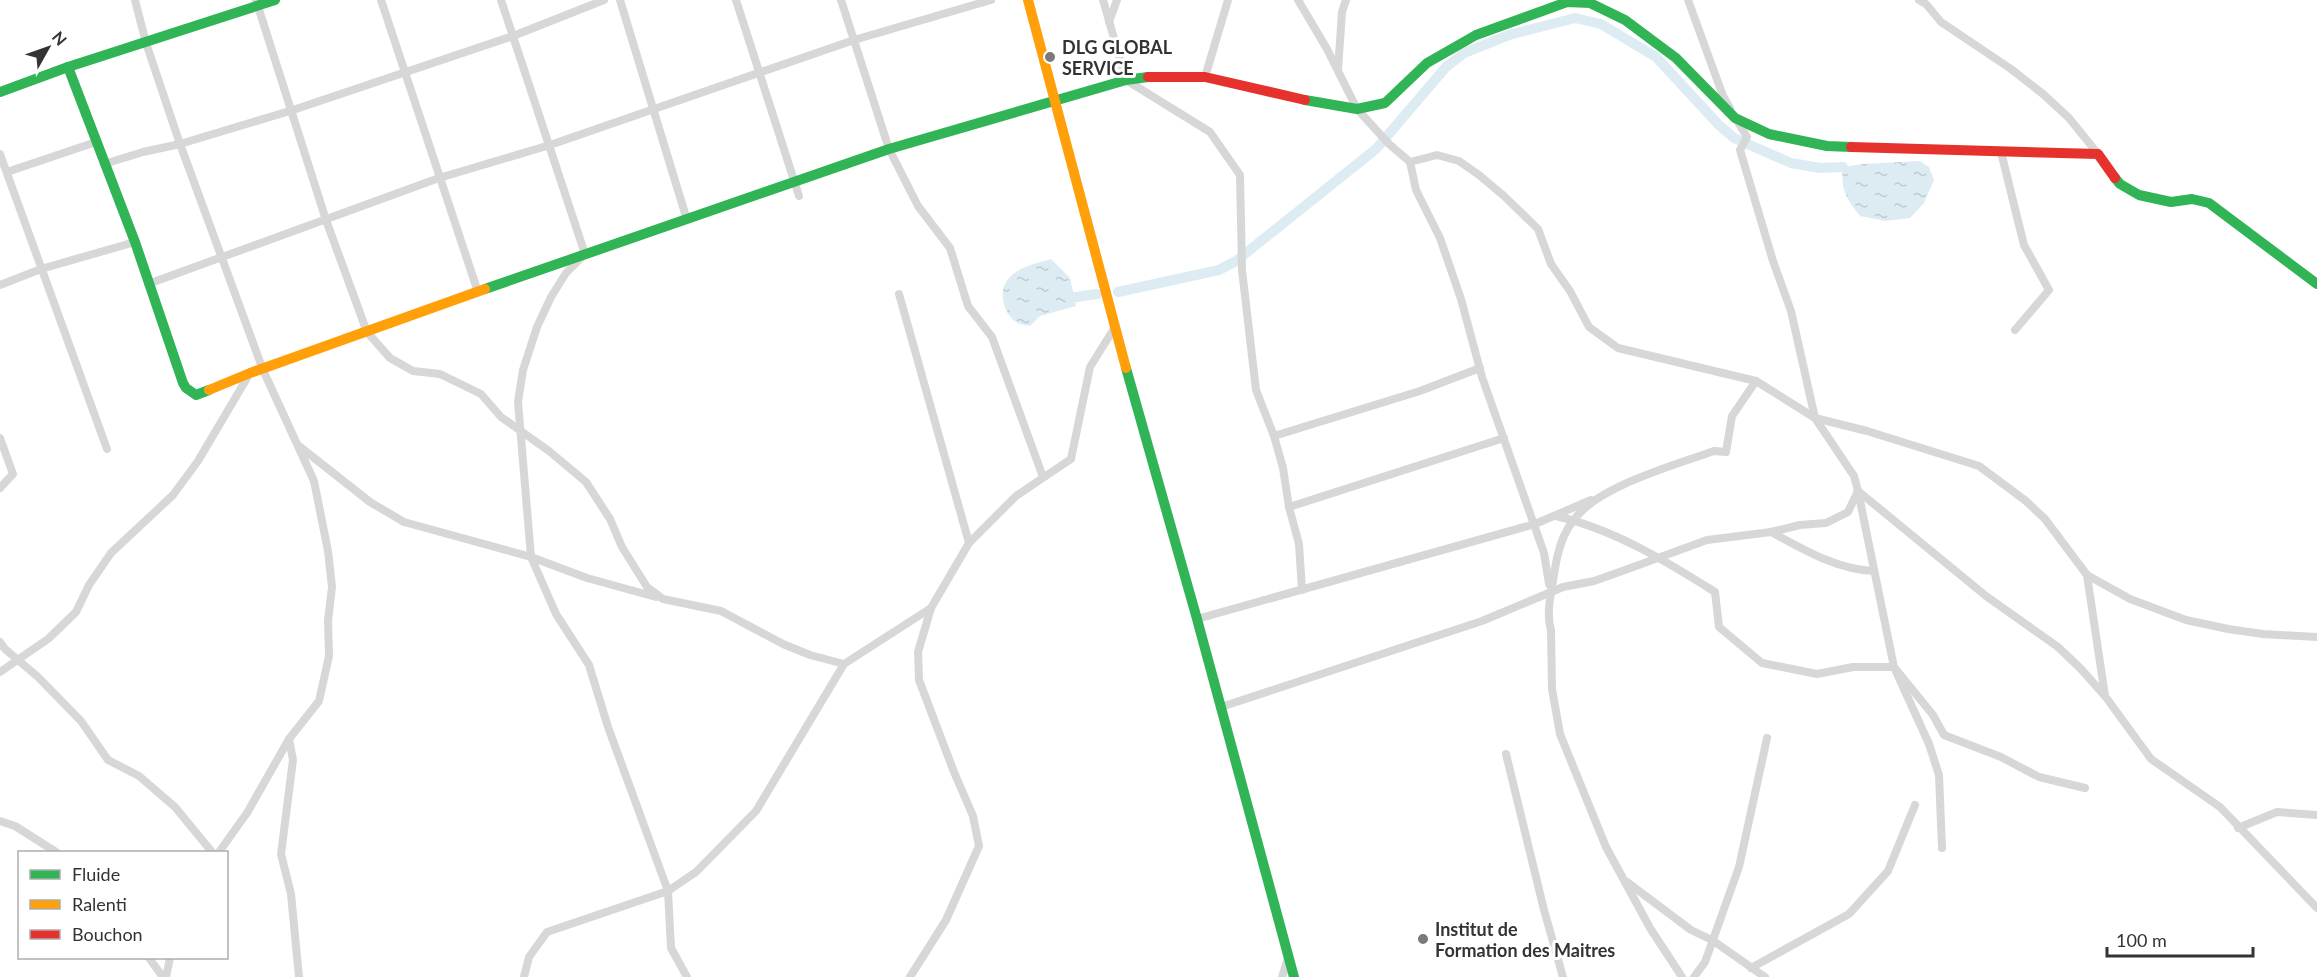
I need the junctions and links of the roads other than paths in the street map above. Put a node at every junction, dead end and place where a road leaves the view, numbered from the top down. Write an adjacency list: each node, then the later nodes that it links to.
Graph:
1 (135, 0): 22 (street)
2 (275, 0): 18 (street)
3 (381, 0): 24 (street)
4 (501, 0): 20 (street)
5 (604, 0): 20 (street)
6 (620, 0): 31 (street)
7 (736, 0): 26 (street)
8 (841, 0): 21 (street)
9 (991, 0): 21 (street)
10 (1028, 0): 30 (street)
11 (1103, 0): 19 (street)
12 (1117, 0): 19 (street)
13 (1228, 0): 27 (street)
14 (1298, 0): 25 (street)
15 (1346, 0): 25 (street)
16 (1688, 0): 34 (street)
17 (1919, 0): 41 (street)
18 (257, 3): 22 (street); 33 (street)
19 (1109, 24): 28 (street)
20 (513, 36): 24 (street); 37 (street)
21 (854, 40): 26 (street); 38 (street)
22 (146, 43): 23 (street); 36 (street)
23 (68, 67): 29 (street); 35 (street)
24 (406, 71): 33 (street); 45 (street)
25 (1338, 71): 32 (street)
26 (761, 73): 31 (street); 47 (street)
27 (1205, 77): 28 (street); 32 (street)
28 (1126, 80): 30 (street); 70 (street)
29 (0, 92)
30 (1055, 101): 38 (street); 61 (street)
31 (653, 109): 37 (street); 51 (street)
32 (1357, 109): 34 (street); 42 (street)
33 (293, 110): 36 (street); 50 (street)
34 (1735, 118): 39 (street); 68 (street)
35 (96, 142): 43 (street); 44 (street)
36 (180, 144): 43 (street); 54 (street)
37 (550, 144): 45 (street); 53 (street)
38 (889, 149): 47 (street); 75 (street)
39 (2001, 152): 41 (street); 62 (street)
40 (0, 154): 44 (street)
41 (2098, 154): 57 (street)
42 (1410, 162): 64 (street); 67 (street)
43 (104, 164): 52 (street)
44 (7, 172): 46 (street)
45 (439, 178): 50 (street); 59 (street)
46 (10, 182): 48 (street); 55 (street)
47 (795, 182): 49 (street); 51 (street)
48 (0, 185)
49 (799, 196)
50 (326, 220): 54 (street); 63 (street)
51 (687, 220): 53 (street)
52 (135, 242): 55 (street); 56 (street)
53 (585, 254): 59 (street); 69 (street)
54 (223, 258): 56 (street); 65 (street)
55 (41, 269): 58 (street); 74 (street)
56 (148, 284): 66 (street)
57 (2317, 284)
58 (0, 285)
59 (478, 292): 63 (street)
60 (899, 294): 84 (street)
61 (1116, 326): 75 (street); 93 (street)
62 (2016, 330)
63 (367, 332): 65 (street); 69 (street)
64 (1480, 368): 70 (street); 72 (street)
65 (263, 370): 66 (street); 73 (street)
66 (250, 373): 96 (street)
67 (1756, 381): 68 (street); 78 (street)
68 (1815, 418): 77 (street); 88 (street)
69 (521, 431): 85 (street); 91 (street)
70 (1274, 436): 79 (street)
71 (0, 438): 76 (street)
72 (1504, 438): 79 (street); 82 (street)
73 (298, 445): 85 (street); 103 (street)
74 (107, 448)
75 (1043, 477): 84 (street)
76 (0, 488)
77 (1858, 492): 83 (street); 87 (street); 100 (street)
78 (1602, 495): 80 (street); 81 (street)
79 (1289, 507): 89 (street)
80 (1556, 516): 81 (street); 82 (street)
81 (1574, 520): 86 (street); 90 (street)
82 (1535, 524): 89 (street); 90 (street)
83 (1771, 532): 86 (street); 87 (street)
84 (969, 543): 92 (street)
85 (531, 557): 91 (street); 115 (street)
86 (1661, 558): 90 (street); 98 (street)
87 (1874, 571): 98 (street)
88 (2087, 575): 94 (street); 100 (street)
89 (1302, 590): 93 (street)
90 (1551, 592): 101 (street); 114 (street)
91 (663, 598): 97 (street)
92 (931, 608): 97 (street); 126 (street)
93 (1197, 620): 101 (street)
94 (2317, 637)
95 (0, 642): 96 (street)
96 (17, 658): 99 (street); 112 (street)
97 (844, 664): 115 (street)
98 (1894, 667): 105 (street); 110 (street)
99 (0, 672)
100 (2104, 696): 109 (street)
101 (1221, 707): 118 (street)
102 (1767, 738): 117 (street)
103 (290, 739): 113 (street); 123 (street)
104 (1506, 754): 129 (street)
105 (2085, 788)
106 (1915, 805): 121 (street)
107 (2317, 815): 109 (street)
108 (0, 821): 111 (street)
109 (2238, 828): 116 (street)
110 (1942, 848)
111 (54, 851)
112 (211, 851)
113 (220, 851)
114 (1623, 879): 117 (street); 130 (street)
115 (668, 891): 124 (street); 125 (street)
116 (2317, 908)
117 (1712, 940): 121 (street); 131 (street)
118 (1289, 957): 127 (street); 128 (street)
119 (150, 959): 122 (street)
120 (169, 959): 122 (street)
121 (1751, 968): 132 (street)
122 (164, 977)
123 (299, 977)
124 (524, 977)
125 (687, 977)
126 (910, 977)
127 (1282, 977)
128 (1294, 977)
129 (1563, 977)
130 (1682, 977)
131 (1694, 977)
132 (1765, 977)

